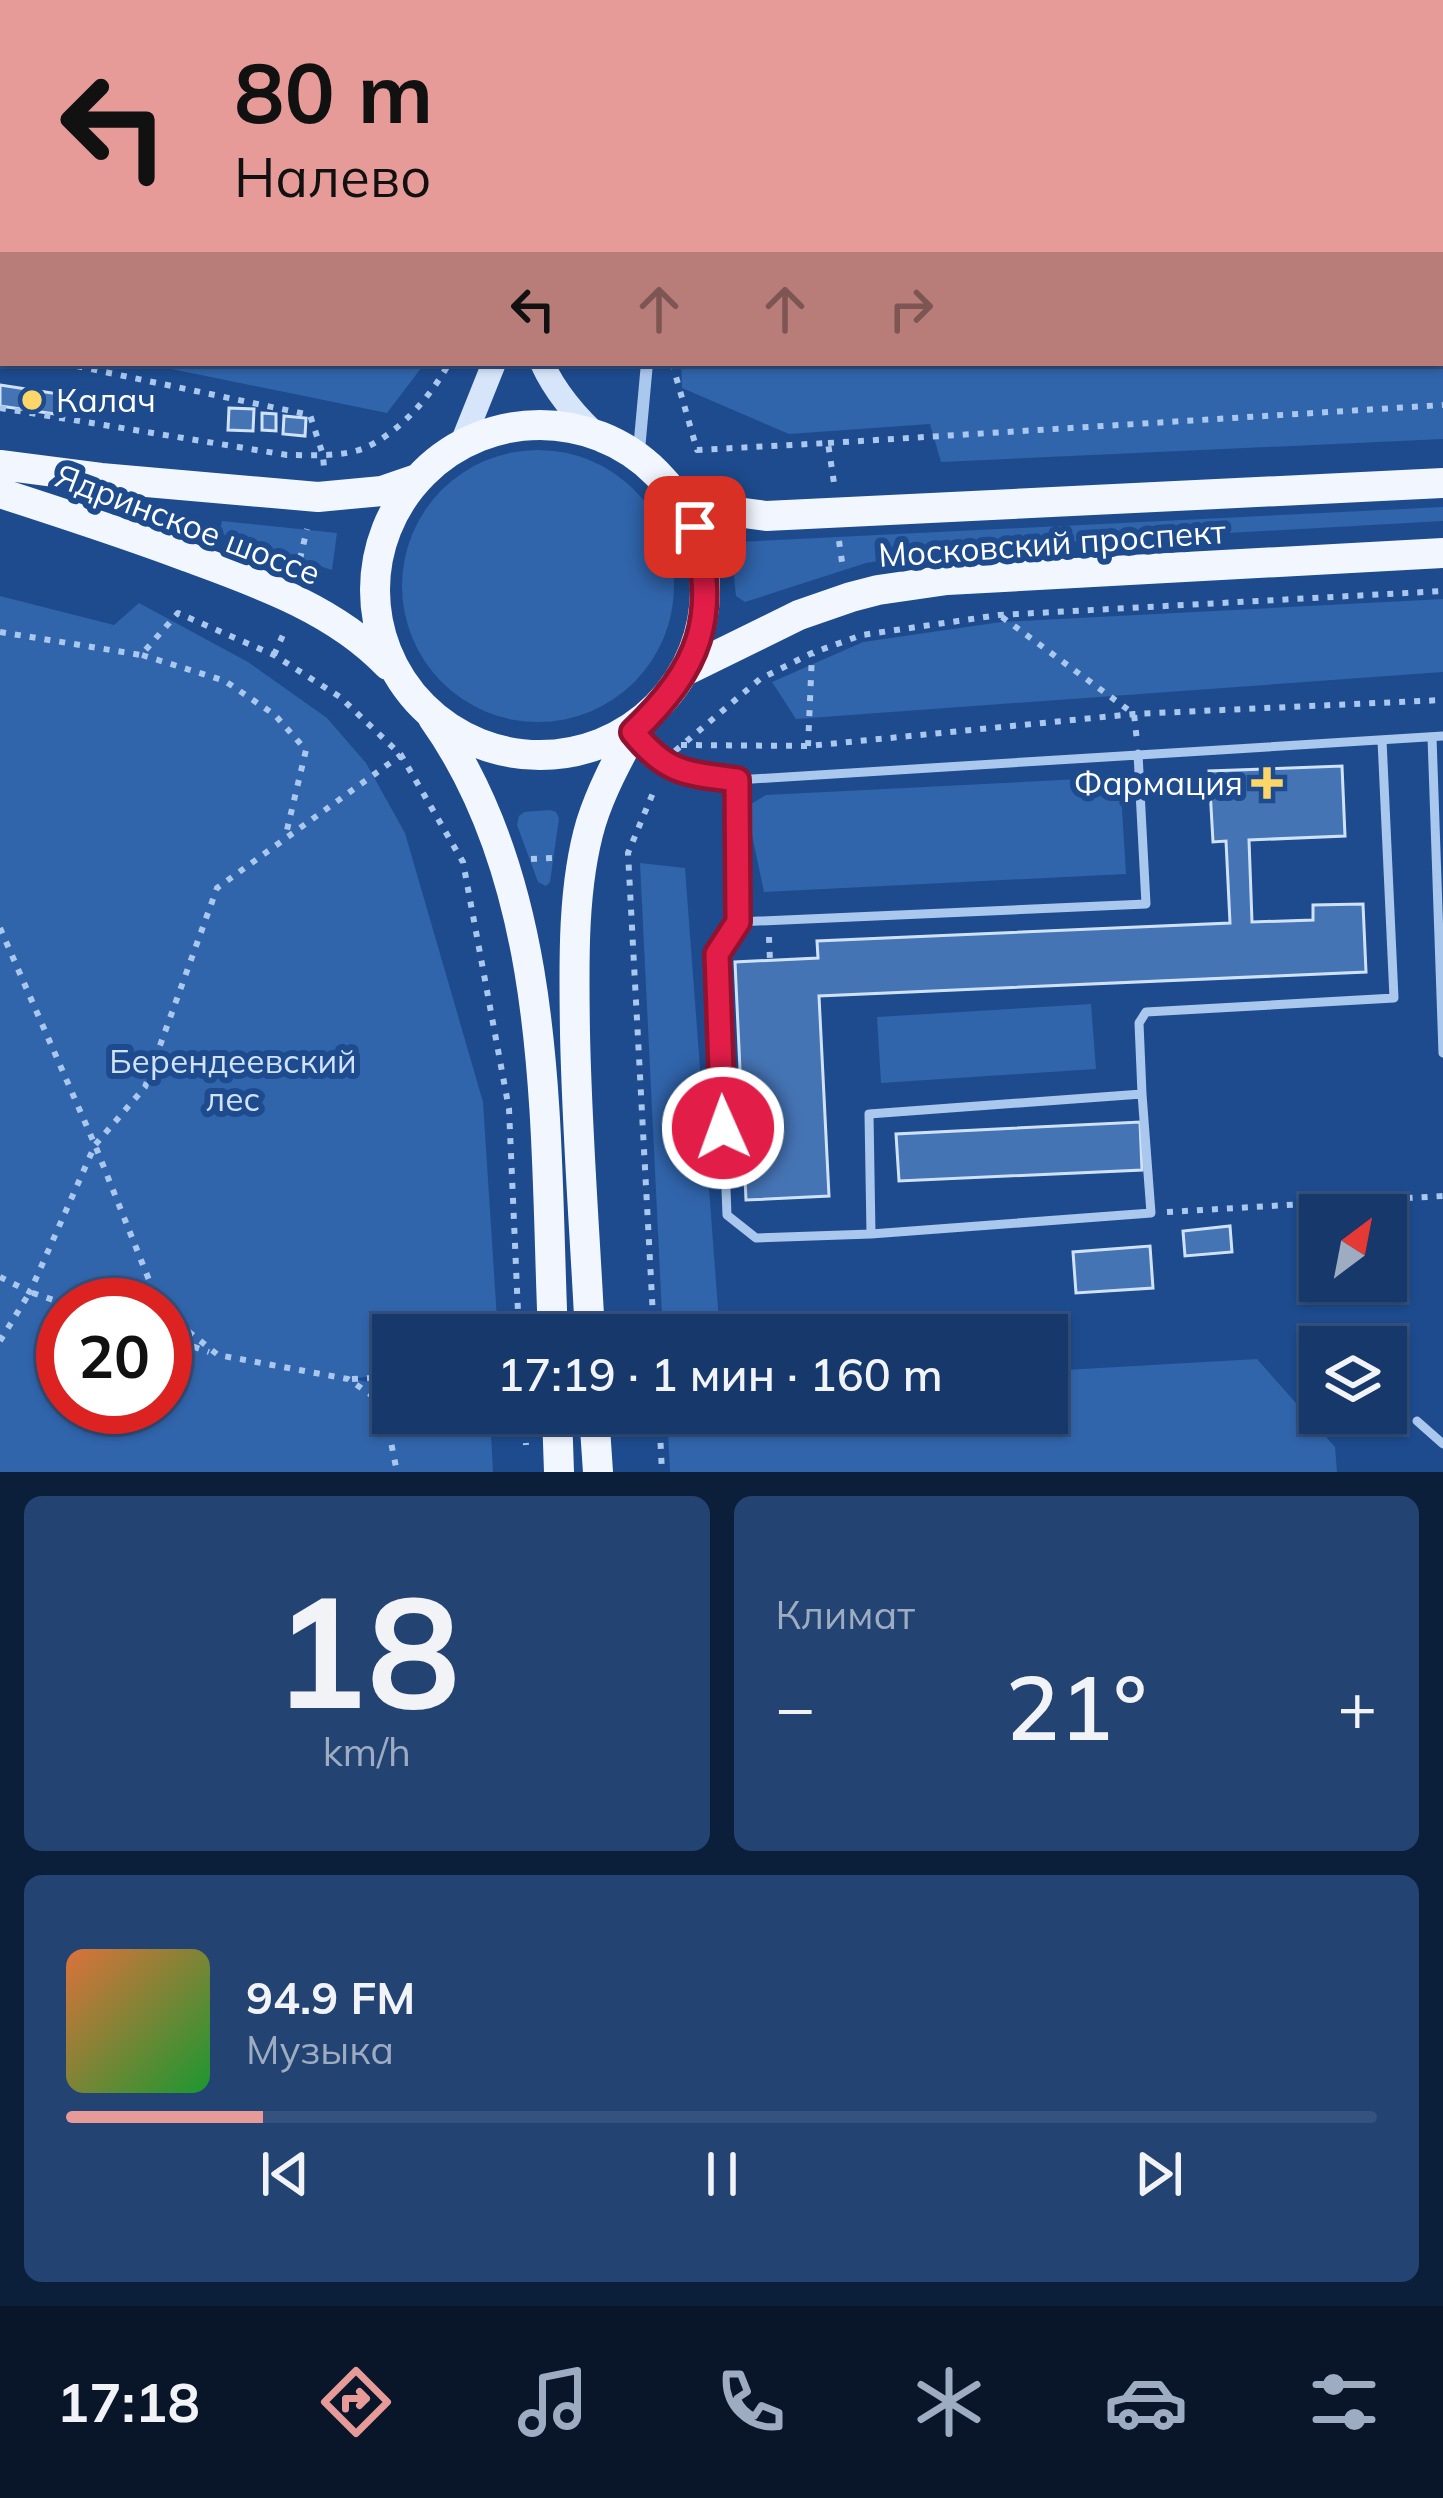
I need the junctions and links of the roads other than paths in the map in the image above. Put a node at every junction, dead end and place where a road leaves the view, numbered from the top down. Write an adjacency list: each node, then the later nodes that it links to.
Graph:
1 (493, 366): 5 (main road)
2 (543, 366): 4 (main road)
3 (647, 366): 6 (street)
4 (603, 441): 5 (main road); 6 (main road)
5 (462, 443): 8 (main road)
6 (638, 461): 11 (main road)
7 (0, 465): 8 (main road, Ядринское шоссе)
8 (417, 479): 14 (main road)
9 (1443, 483): 11 (main road, Московский проспект)
10 (0, 493): 14 (main road, Ядринское шоссе)
11 (679, 496): 13 (main road)
12 (1443, 553): 13 (main road, Московский проспект)
13 (683, 672): 16 (main road)
14 (400, 679): 15 (main road)
15 (422, 704): 16 (main road); 26 (main road)
16 (633, 732): 20 (lane); 27 (main road)
17 (1437, 736): 18 (lane); 22 (lane)
18 (1382, 740): 19 (lane); 24 (lane)
19 (1138, 754): 20 (lane); 21 (lane)
20 (737, 780): 21 (lane)
21 (738, 922): 25 (lane)
22 (1442, 987): 23 (lane)
23 (1443, 1053)
24 (1142, 1094): 25 (lane); 25 (lane)
25 (871, 1234)
26 (552, 1314)
27 (589, 1314)
28 (1418, 1421): 31 (lane)
29 (557, 1434): 32 (main road)
30 (595, 1434): 33 (main road)
31 (1443, 1444)
32 (559, 1472)
33 (598, 1472)

